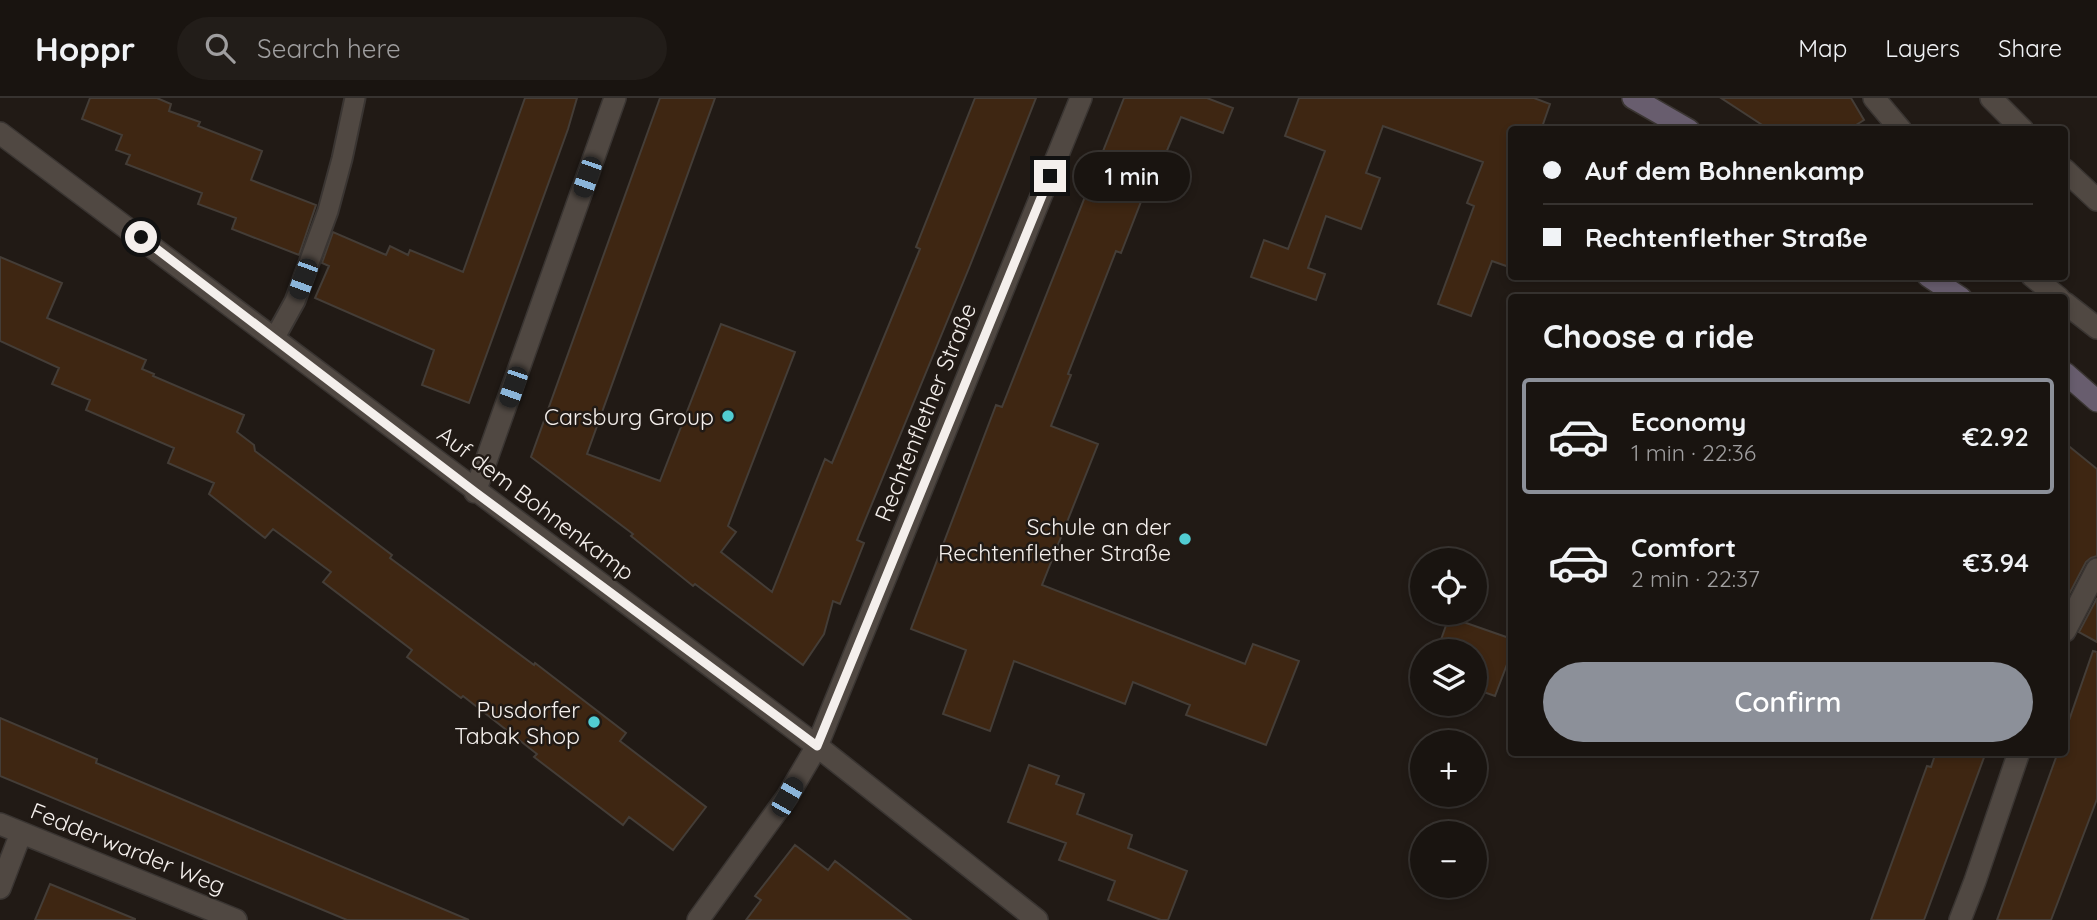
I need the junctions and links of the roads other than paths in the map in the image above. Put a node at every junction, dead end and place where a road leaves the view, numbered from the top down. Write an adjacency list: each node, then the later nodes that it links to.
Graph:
1 (355, 98): 19 (lane)
2 (615, 98): 22 (street)
3 (1081, 98): 25 (street, Rechtenflether Straße)
4 (1633, 98): 7 (street)
5 (1874, 98): 8 (street)
6 (1990, 98): 9 (street)
7 (1682, 126)
8 (1898, 126)
9 (2019, 126)
10 (0, 133): 19 (street, Auf dem Bohnenkamp)
11 (2068, 173): 12 (street)
12 (2096, 198)
13 (1933, 280): 15 (street)
14 (2037, 280): 16 (street)
15 (1955, 294)
16 (2054, 294)
17 (2068, 305): 18 (street)
18 (2097, 328)
19 (274, 339): 22 (street, Auf dem Bohnenkamp)
20 (2068, 376): 21 (street)
21 (2097, 401)
22 (475, 492): 25 (street, Auf dem Bohnenkamp)
23 (2097, 569): 24 (street)
24 (2068, 625)
25 (817, 746): 31 (street, Rechtenflether Straße); 32 (street, Auf dem Bohnenkamp)
26 (2018, 756): 33 (street)
27 (0, 824): 28 (street, Fedderwarder Weg)
28 (21, 833): 29 (street); 30 (street, Fedderwarder Weg)
29 (0, 888)
30 (236, 920)
31 (698, 920)
32 (1037, 920)
33 (1960, 920)

